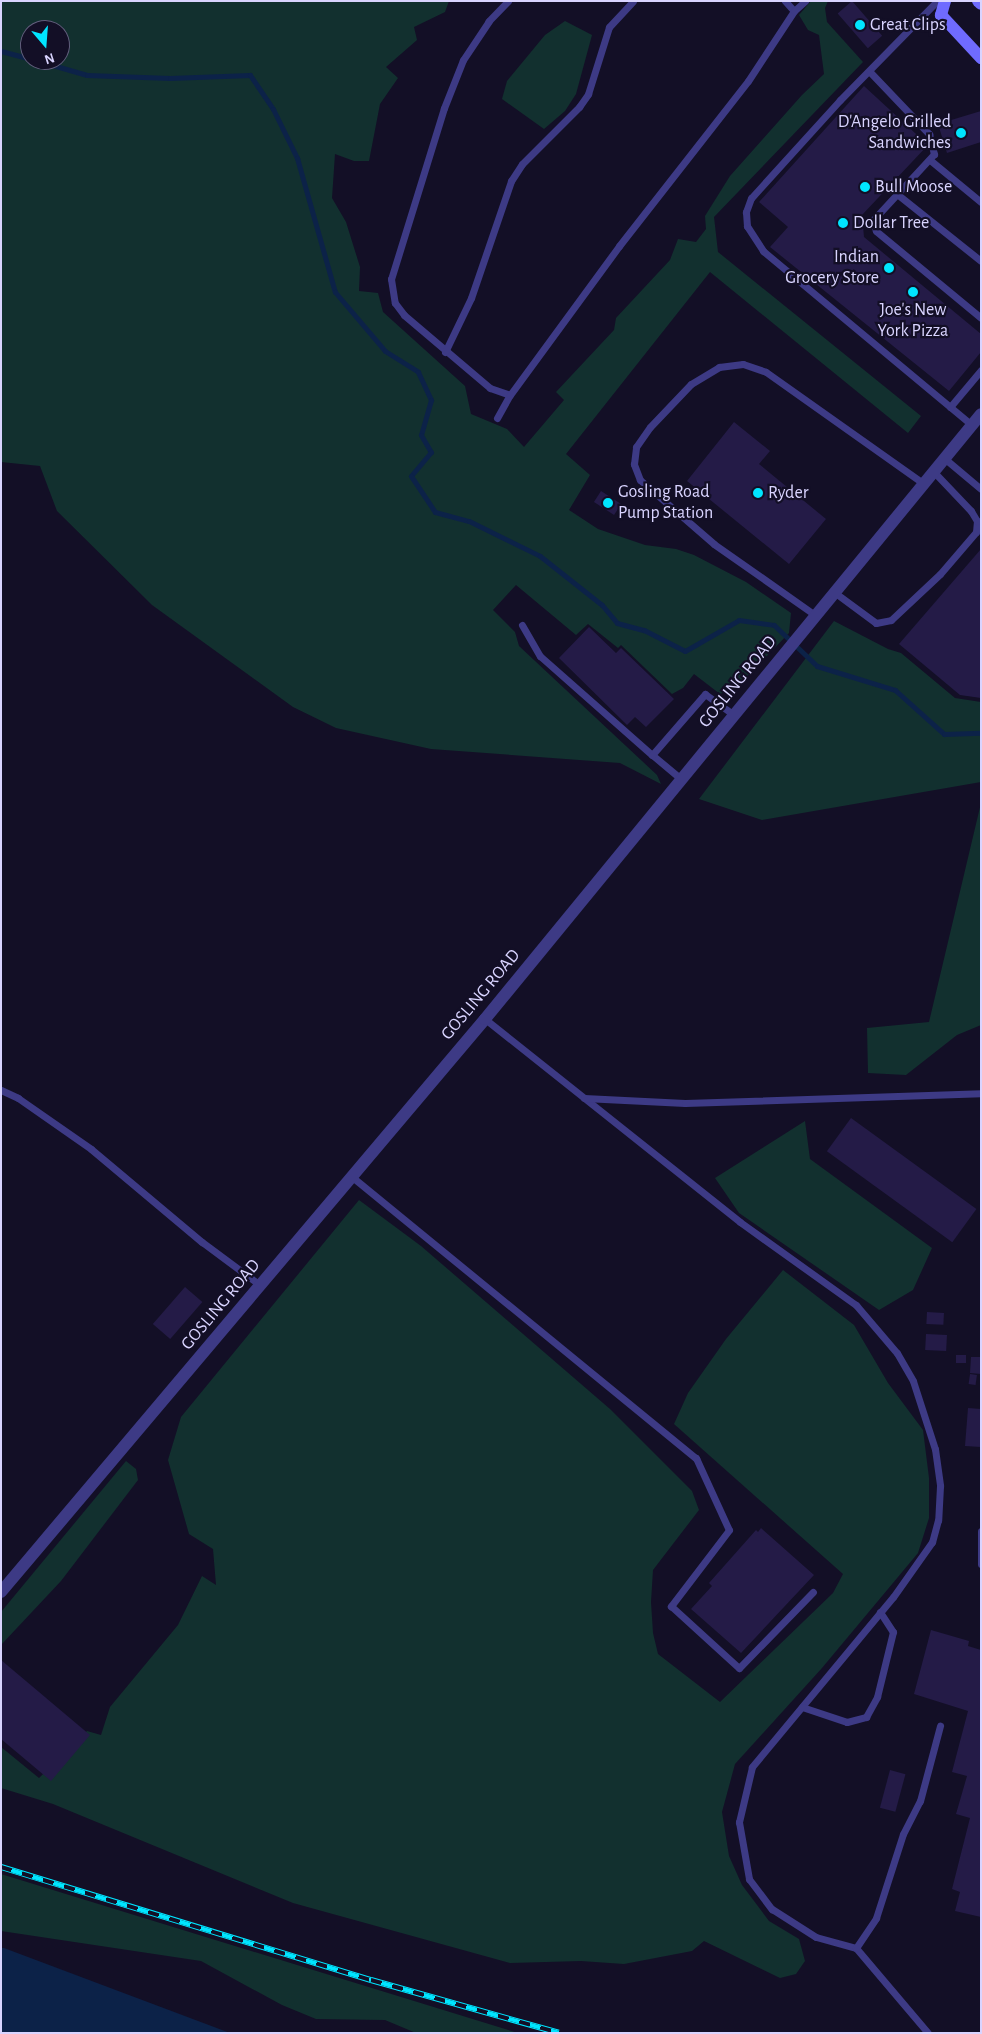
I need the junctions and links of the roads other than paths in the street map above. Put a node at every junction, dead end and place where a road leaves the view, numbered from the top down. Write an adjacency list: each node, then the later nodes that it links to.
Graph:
1 (508, 1): 15 (lane)
2 (633, 1): 15 (lane)
3 (785, 1): 7 (lane)
4 (805, 1): 7 (lane)
5 (936, 1): 9 (lane)
6 (945, 1): 8 (main road)
7 (794, 11): 17 (lane)
8 (981, 58)
9 (870, 72): 10 (lane); 18 (lane)
10 (930, 160): 11 (lane); 12 (lane)
11 (897, 194): 13 (lane); 14 (lane)
12 (981, 202)
13 (981, 261)
14 (981, 318)
15 (445, 352): 17 (lane)
16 (981, 370): 18 (lane)
17 (510, 395): 20 (lane)
18 (950, 407): 21 (lane)
19 (981, 414): 21 (street, GOSLING ROAD)
20 (497, 418)
21 (972, 425): 22 (street, GOSLING ROAD)
22 (944, 458): 23 (street, GOSLING ROAD); 25 (lane)
23 (934, 472): 24 (street, GOSLING ROAD); 26 (lane)
24 (924, 484): 26 (street, GOSLING ROAD); 27 (lane)
25 (981, 490)
26 (834, 592): 27 (street, GOSLING ROAD)
27 (815, 615): 29 (street, GOSLING ROAD)
28 (522, 625): 30 (lane)
29 (734, 715): 30 (lane); 31 (street, GOSLING ROAD)
30 (652, 755): 31 (lane)
31 (681, 779): 32 (street, GOSLING ROAD)
32 (485, 1019): 35 (lane); 36 (street, GOSLING ROAD)
33 (1, 1090): 37 (lane)
34 (981, 1093): 35 (lane)
35 (584, 1098): 42 (lane)
36 (351, 1176): 37 (street, GOSLING ROAD); 41 (lane)
37 (260, 1286): 40 (street, GOSLING ROAD)
38 (981, 1532): 39 (lane)
39 (981, 1564)
40 (1, 1592)
41 (813, 1592)
42 (880, 1612): 43 (lane); 43 (lane)
43 (802, 1707): 45 (lane)
44 (940, 1726): 45 (lane)
45 (856, 1948): 46 (lane)
46 (928, 2033)

